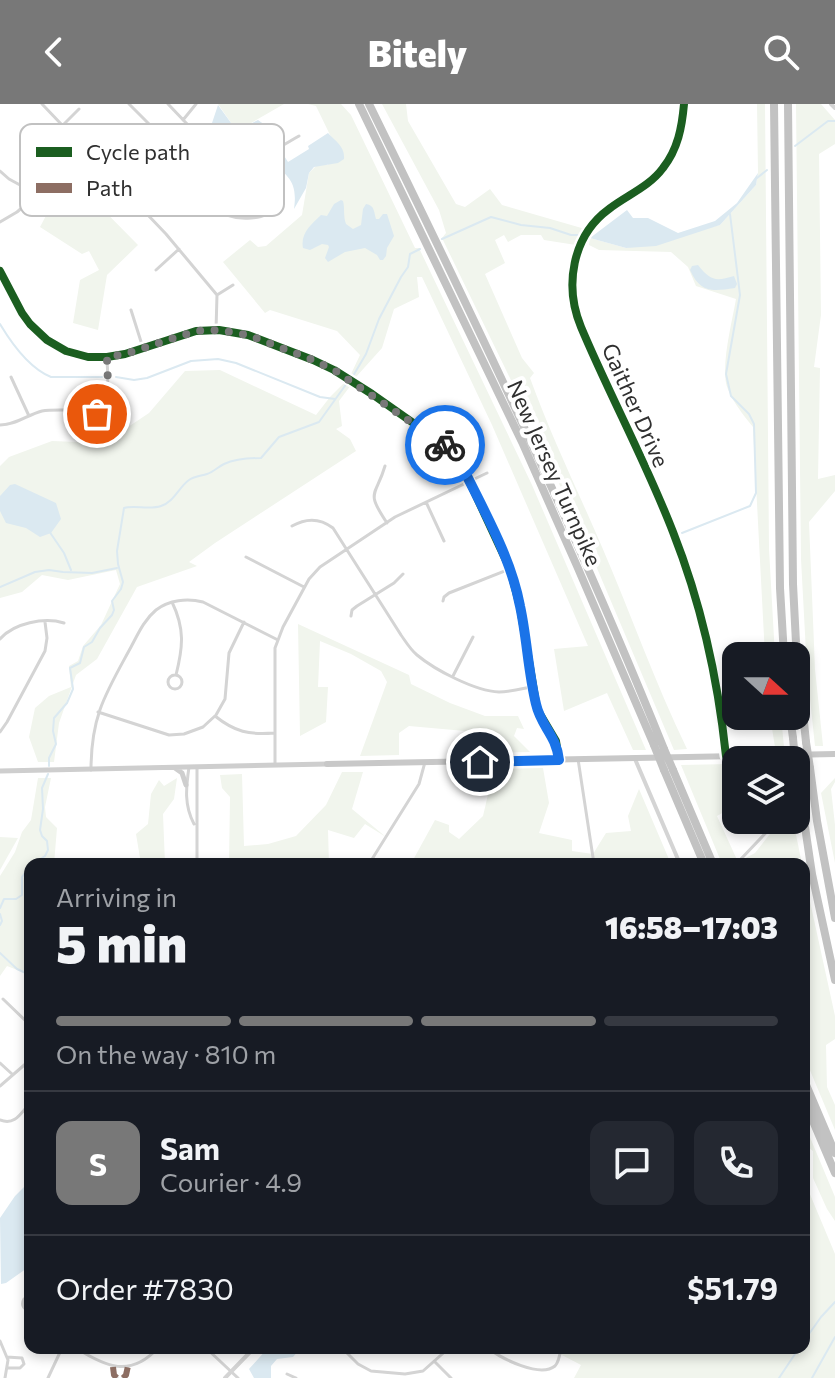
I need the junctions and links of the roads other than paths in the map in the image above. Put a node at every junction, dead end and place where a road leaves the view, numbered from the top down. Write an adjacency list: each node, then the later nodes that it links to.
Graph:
1 (42, 104): 13 (street)
2 (129, 104): 15 (street)
3 (168, 104): 12 (street)
4 (196, 104): 12 (street)
5 (353, 104): 21 (highway)
6 (359, 104): 21 (highway, New Jersey Turnpike)
7 (371, 104): 84 (highway, New Jersey Turnpike, bridge)
8 (684, 104): 71 (street, Gaither Drive)
9 (774, 104): 63 (highway)
10 (788, 104): 99 (highway, bridge)
11 (79, 109): 14 (street)
12 (183, 120): 16 (street)
13 (61, 124)
14 (63, 124)
15 (149, 124)
16 (187, 124)
17 (299, 136): 18 (street)
18 (284, 145)
19 (0, 171): 20 (street)
20 (20, 185)
21 (408, 209): 84 (highway, New Jersey Turnpike, bridge)
22 (20, 210): 26 (street)
23 (148, 216): 27 (street)
24 (232, 216): 25 (street)
25 (261, 216)
26 (0, 222)
27 (179, 249): 28 (street); 31 (street)
28 (156, 270)
29 (0, 272): 35 (street)
30 (233, 285): 31 (street)
31 (217, 295): 33 (street)
32 (131, 310): 34 (street)
33 (216, 330): 34 (street); 43 (street)
34 (143, 348): 35 (street)
35 (107, 357): 37 (street)
36 (11, 377): 38 (street)
37 (95, 406): 38 (street); 39 (street)
38 (29, 416): 40 (street)
39 (100, 419)
40 (0, 425)
41 (385, 466): 45 (street)
42 (487, 473): 43 (street)
43 (469, 482): 44 (street); 50 (street)
44 (426, 502): 45 (street); 47 (street)
45 (387, 523): 48 (street)
46 (292, 526): 48 (street)
47 (444, 541)
48 (347, 549): 52 (street); 53 (street)
49 (246, 557): 52 (street)
50 (510, 569): 54 (street); 66 (street)
51 (403, 574): 53 (street)
52 (304, 587): 62 (street)
53 (376, 595): 56 (street); 65 (street)
54 (443, 601)
55 (172, 602): 58 (street); 64 (street); 67 (street)
56 (351, 616)
57 (45, 622): 59 (street); 61 (street); 69 (street)
58 (244, 622): 62 (street); 68 (street)
59 (64, 623)
60 (473, 637): 65 (street)
61 (0, 639)
62 (277, 640): 70 (street)
63 (783, 642)
64 (176, 675)
65 (453, 676): 66 (street)
66 (533, 687): 77 (street)
67 (98, 712): 68 (street); 83 (street)
68 (215, 716): 70 (street)
69 (0, 732)
70 (275, 733): 80 (street)
71 (725, 746)
72 (835, 754): 74 (main road)
73 (722, 756): 76 (main road)
74 (810, 756)
75 (578, 759): 76 (main road); 77 (main road); 92 (street)
76 (635, 759): 93 (street)
77 (559, 760): 78 (main road)
78 (425, 762): 79 (main road); 91 (street)
79 (327, 764): 80 (main road)
80 (275, 765): 82 (main road)
81 (174, 767): 82 (main road); 83 (main road); 86 (main road)
82 (193, 767): 86 (street); 87 (street)
83 (91, 770): 85 (main road)
84 (669, 770): 94 (highway, New Jersey Turnpike); 95 (highway, New Jersey Turnpike)
85 (0, 771)
86 (186, 785): 87 (street)
87 (196, 827): 90 (street)
88 (765, 834): 96 (street)
89 (806, 834): 97 (highway)
90 (197, 858)
91 (373, 858)
92 (593, 858)
93 (677, 858)
94 (702, 858)
95 (710, 858)
96 (742, 858)
97 (810, 858)
98 (810, 860): 100 (highway)
99 (835, 918)
100 (835, 980)
101 (3, 999): 102 (street)
102 (24, 1019)
103 (0, 1063): 105 (street)
104 (24, 1065): 105 (street)
105 (12, 1074): 106 (street)
106 (0, 1086)
107 (810, 1094): 111 (highway)
108 (24, 1109): 110 (street)
109 (810, 1114): 112 (highway)
110 (0, 1120)
111 (835, 1153)
112 (835, 1173)
113 (0, 1341): 123 (street)
114 (59, 1354): 131 (street)
115 (86, 1354): 126 (street)
116 (151, 1354): 125 (street)
117 (212, 1354): 128 (street)
118 (248, 1354): 128 (street)
119 (348, 1354): 124 (street)
120 (443, 1354): 124 (street)
121 (498, 1354): 122 (street)
122 (559, 1354)
123 (7, 1357): 127 (street); 127 (street)
124 (435, 1362): 137 (street)
125 (128, 1366): 126 (street); 133 (street)
126 (113, 1367): 132 (street)
127 (7, 1368): 130 (street)
128 (231, 1372): 134 (street); 135 (street)
129 (287, 1374): 136 (street)
130 (5, 1378)
131 (48, 1378)
132 (117, 1378)
133 (123, 1378)
134 (225, 1378)
135 (238, 1378)
136 (296, 1378)
137 (451, 1378)

